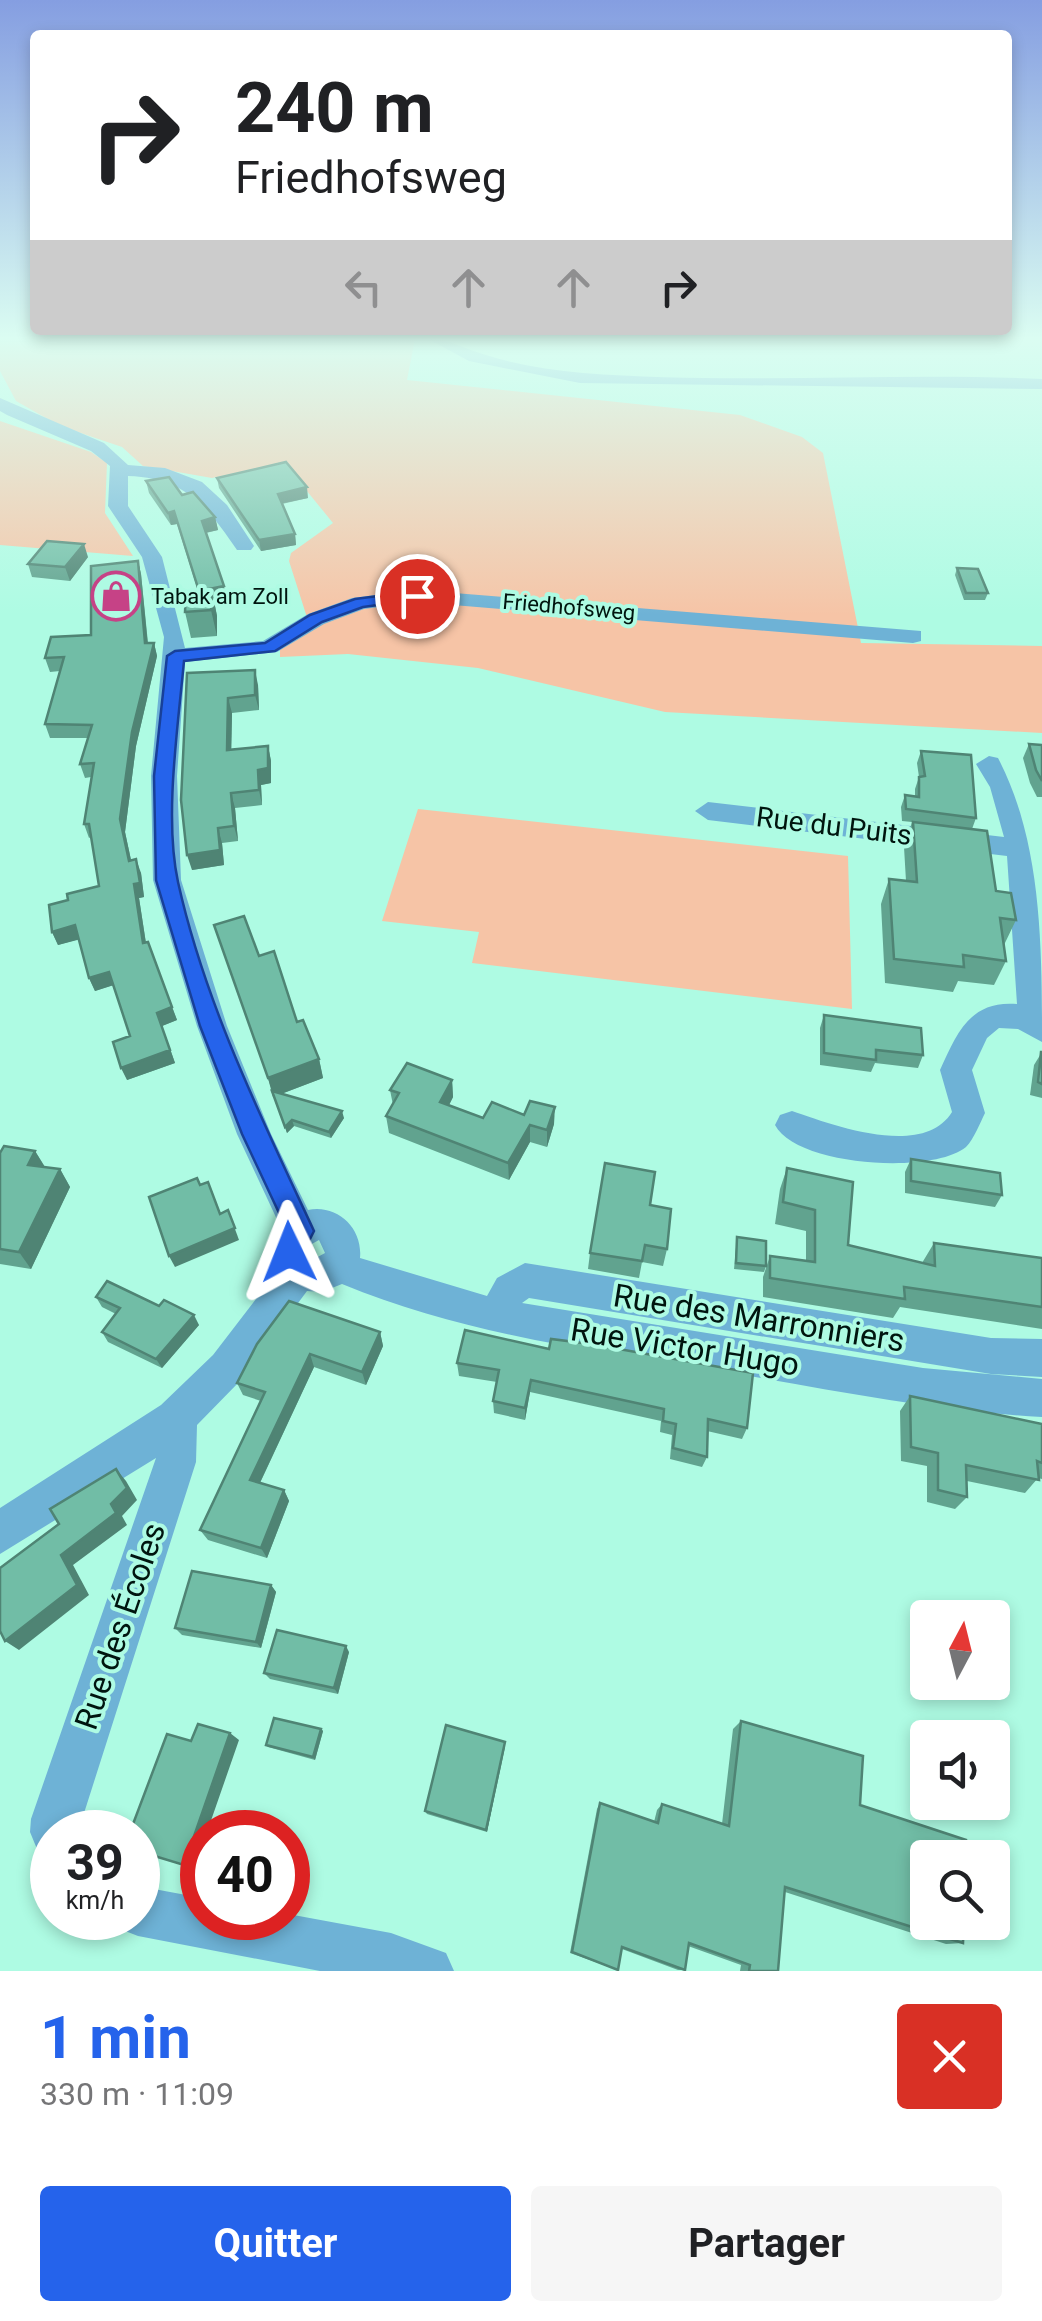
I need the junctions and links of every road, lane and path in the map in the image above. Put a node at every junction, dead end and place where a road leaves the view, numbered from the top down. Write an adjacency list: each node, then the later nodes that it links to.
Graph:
1 (55, 431): 2 (street)
2 (121, 470): 3 (street); 5 (street)
3 (244, 546)
4 (914, 636): 5 (street, Friedhofsweg)
5 (174, 672): 11 (street)
6 (989, 764): 8 (street)
7 (708, 811): 8 (street, Rue du Puits)
8 (1020, 848): 9 (street)
9 (1037, 1025): 10 (street)
10 (792, 1124)
11 (318, 1268): 12 (street, Rue Victor Hugo); 15 (street)
12 (496, 1316): 13 (street, Rue des Marronniers); 14 (street, Rue Victor Hugo)
13 (1042, 1358)
14 (1042, 1398)
15 (178, 1417): 16 (street); 17 (street, Rue des Écoles)
16 (0, 1532)
17 (57, 1810)
18 (160, 1915): 19 (street)
19 (428, 1971)

